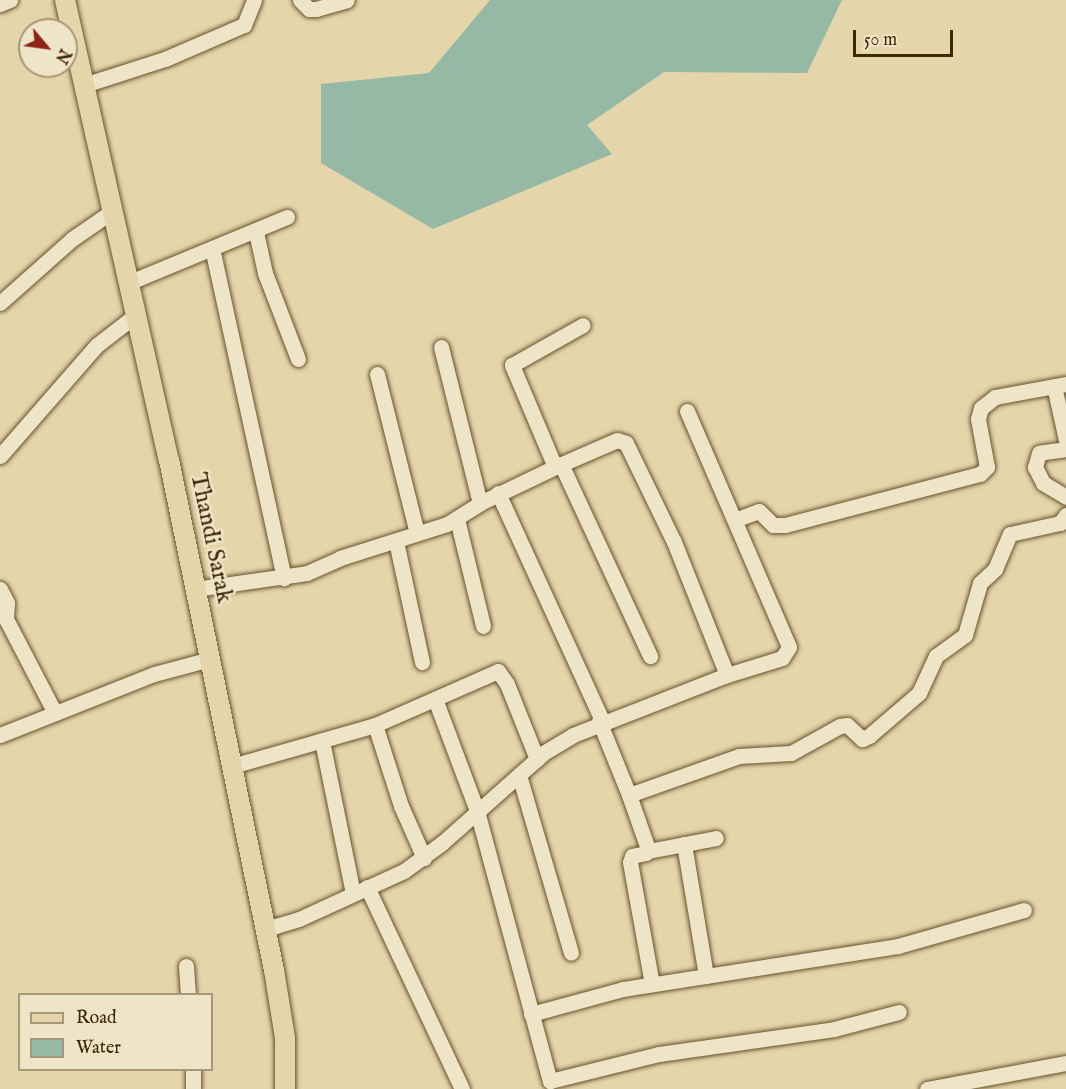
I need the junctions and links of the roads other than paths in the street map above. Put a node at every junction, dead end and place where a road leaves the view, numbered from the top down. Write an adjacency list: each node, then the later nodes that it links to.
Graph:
1 (10, 0): 6 (street)
2 (65, 0): 7 (main road, Thandi Sarak)
3 (254, 0): 7 (street)
4 (300, 0): 5 (street)
5 (347, 0)
6 (0, 4)
7 (87, 84): 8 (main road, Thandi Sarak)
8 (114, 210): 12 (main road, Thandi Sarak); 13 (street)
9 (287, 217): 10 (street)
10 (256, 232): 11 (street); 17 (street)
11 (212, 248): 12 (street); 33 (street)
12 (130, 282): 14 (main road, Thandi Sarak)
13 (0, 303)
14 (137, 314): 23 (street); 35 (main road, Thandi Sarak)
15 (583, 325): 24 (street)
16 (441, 347): 27 (street)
17 (298, 359)
18 (377, 374): 31 (street)
19 (1060, 385): 21 (street); 30 (street)
20 (687, 411): 30 (street)
21 (1066, 440)
22 (1066, 449): 26 (street)
23 (0, 456)
24 (558, 466): 25 (street); 37 (street); 40 (street)
25 (498, 494): 27 (street); 43 (street)
26 (1066, 497)
27 (480, 503): 29 (street)
28 (1066, 515): 50 (street)
29 (456, 519): 31 (street); 36 (street)
30 (736, 519): 40 (street)
31 (417, 533): 32 (street)
32 (396, 541): 33 (street); 39 (street)
33 (284, 578): 35 (street)
34 (0, 589): 42 (street)
35 (195, 589): 38 (main road, Thandi Sarak)
36 (483, 626)
37 (650, 656)
38 (210, 659): 42 (street); 48 (main road, Thandi Sarak)
39 (422, 662)
40 (727, 675): 43 (street)
41 (435, 699): 44 (street); 47 (street); 51 (street)
42 (55, 713): 45 (street)
43 (601, 721): 47 (street); 50 (street)
44 (375, 725): 46 (street); 55 (street)
45 (0, 735)
46 (322, 741): 48 (street); 56 (street)
47 (537, 759): 49 (street)
48 (232, 766): 58 (main road, Thandi Sarak)
49 (519, 775): 51 (street); 59 (street)
50 (629, 795): 54 (street)
51 (477, 811): 55 (street); 65 (street)
52 (716, 838): 53 (street)
53 (684, 844): 54 (street); 61 (street)
54 (648, 851): 62 (street)
55 (424, 858): 56 (street)
56 (360, 890): 58 (street); 70 (street)
57 (1024, 910): 61 (street)
58 (266, 929): 69 (main road, Thandi Sarak)
59 (571, 953)
60 (186, 966): 63 (street)
61 (706, 976): 62 (street)
62 (652, 984): 65 (street)
63 (188, 993)
64 (899, 1012): 65 (street)
65 (531, 1014)
66 (1066, 1063): 71 (street)
67 (193, 1071): 68 (street)
68 (193, 1089)
69 (285, 1089)
70 (462, 1089)
71 (927, 1089)

